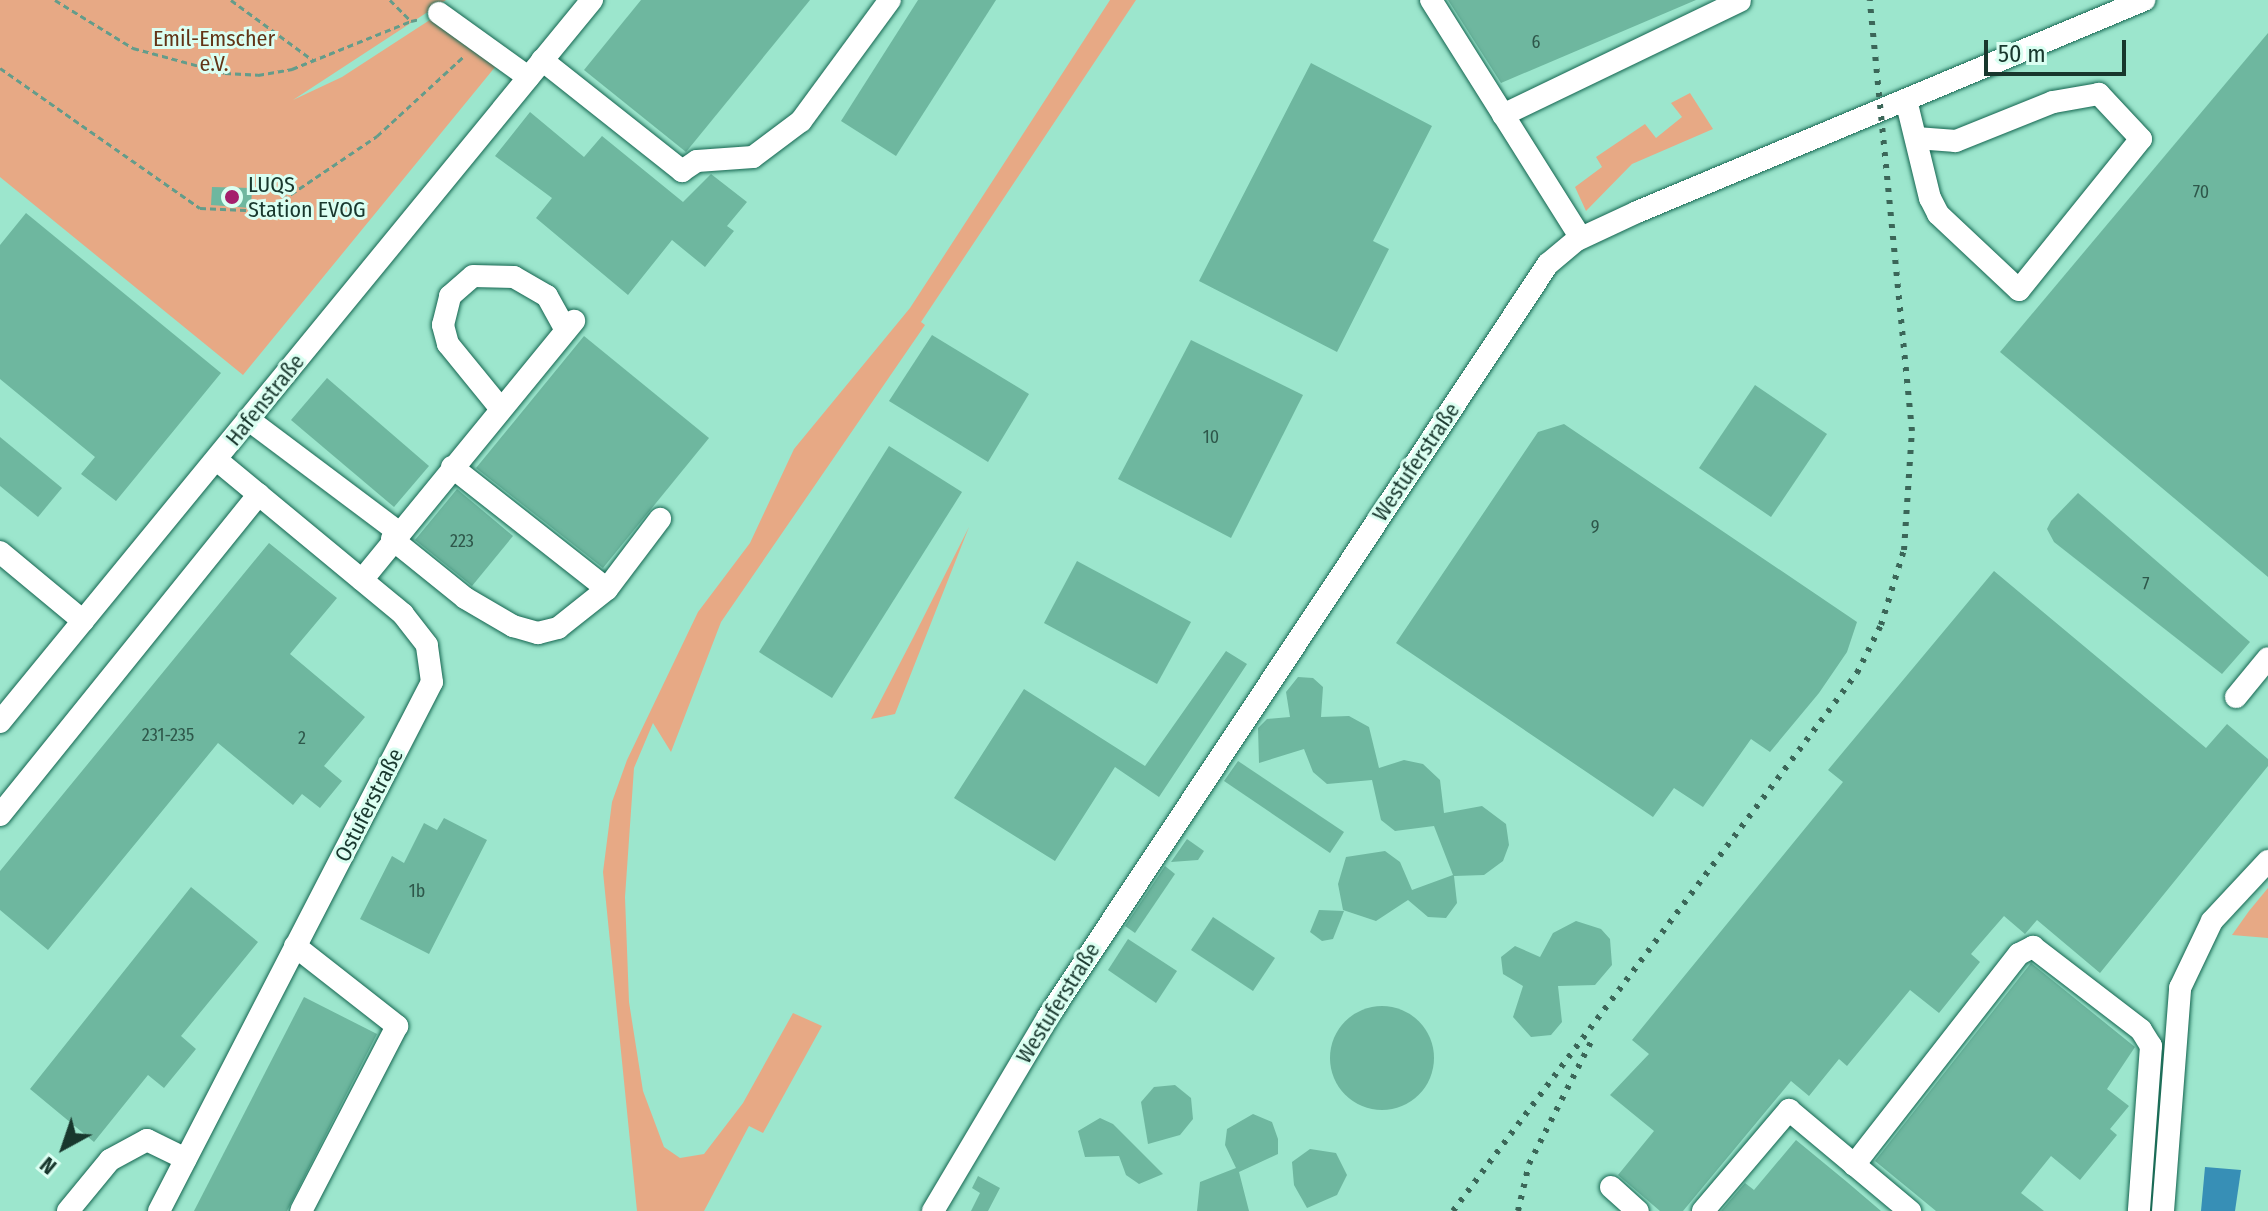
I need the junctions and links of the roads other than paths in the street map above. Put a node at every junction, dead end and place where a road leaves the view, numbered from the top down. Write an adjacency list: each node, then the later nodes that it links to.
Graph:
1 (592, 0): 7 (street, Hafenstraße)
2 (890, 0): 7 (street)
3 (1431, 0): 9 (street)
4 (2144, 0): 8 (street, Westuferstraße)
5 (1740, 1): 9 (street)
6 (439, 13): 7 (street)
7 (535, 69): 13 (street, Hafenstraße)
8 (1907, 104): 10 (street); 11 (street, Westuferstraße)
9 (1503, 115): 11 (street)
10 (1916, 138): 10 (street)
11 (1581, 238): 35 (street, Westuferstraße)
12 (501, 409): 12 (street); 15 (street)
13 (249, 420): 14 (street, Hafenstraße); 18 (street)
14 (217, 460): 16 (street, Ostuferstraße); 22 (street, Hafenstraße)
15 (452, 467): 18 (street); 21 (street)
16 (259, 494): 20 (street, Ostuferstraße); 26 (street)
17 (660, 519): 21 (street)
18 (395, 536): 20 (street); 21 (street)
19 (0, 552): 22 (street)
20 (362, 580): 28 (street, Ostuferstraße)
21 (607, 589)
22 (83, 621): 25 (street, Hafenstraße)
23 (2268, 658): 24 (street)
24 (2236, 697)
25 (0, 722)
26 (0, 815)
27 (2268, 861): 40 (street)
28 (295, 946): 29 (street, Ostuferstraße); 34 (street)
29 (186, 1159): 32 (street); 33 (street, Ostuferstraße)
30 (1854, 1165): 37 (street); 38 (street); 39 (street)
31 (1611, 1187): 36 (street)
32 (68, 1211)
33 (159, 1211)
34 (301, 1211)
35 (933, 1211)
36 (1638, 1211)
37 (1703, 1211)
38 (1910, 1211)
39 (2139, 1211)
40 (2163, 1211)

